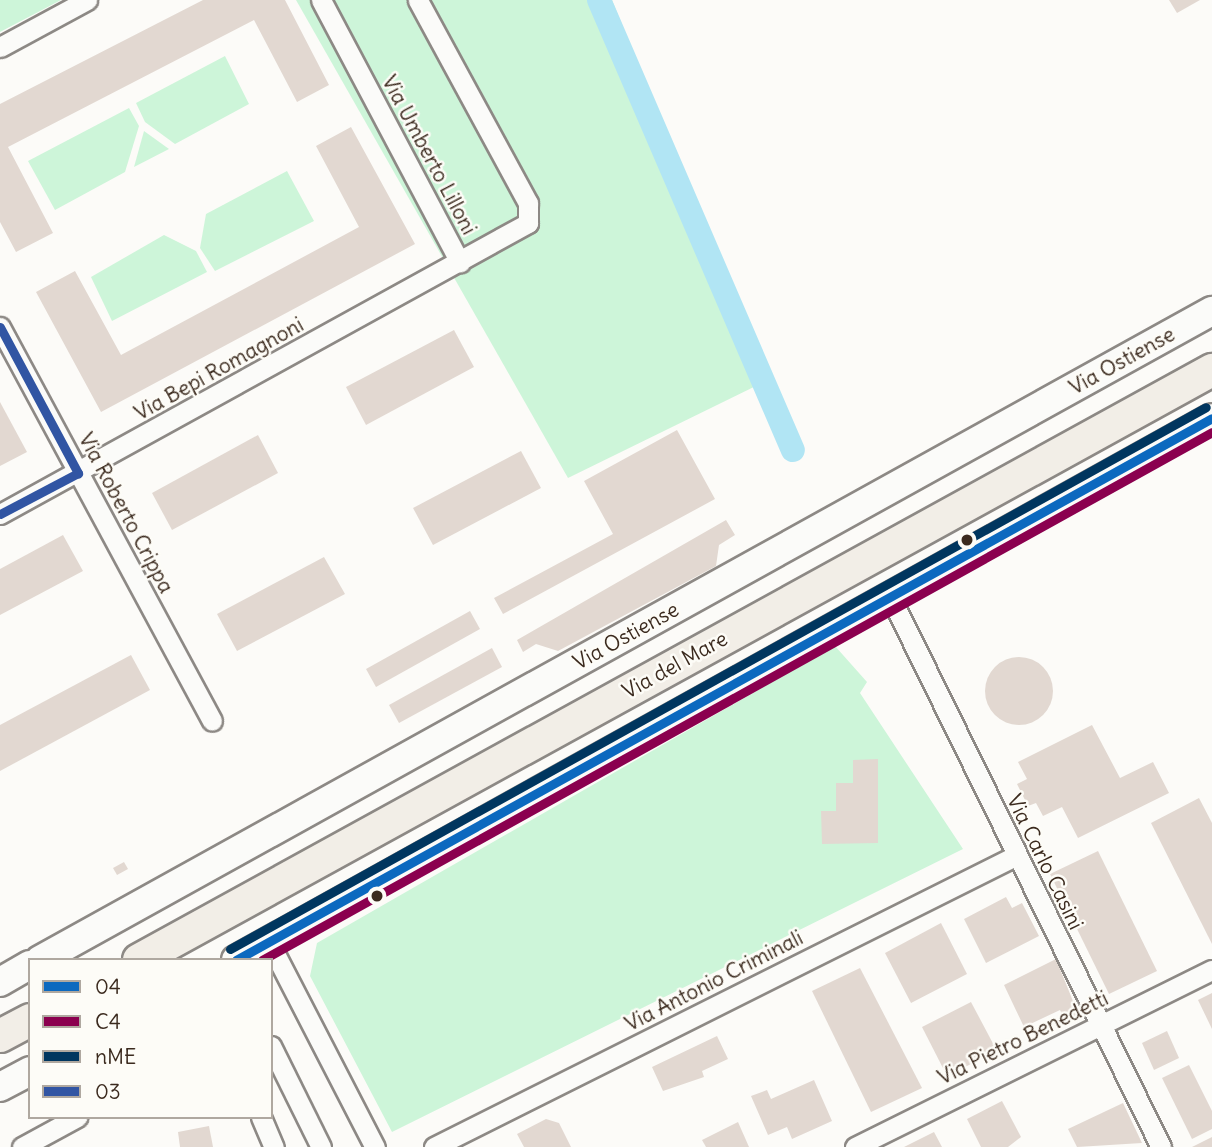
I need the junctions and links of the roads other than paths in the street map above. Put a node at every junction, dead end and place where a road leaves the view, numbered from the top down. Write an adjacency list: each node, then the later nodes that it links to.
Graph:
1 (87, 0): 4 (street)
2 (321, 0): 5 (street, Via Umberto Lilloni)
3 (418, 0): 5 (street, Via Umberto Lilloni)
4 (0, 47)
5 (460, 262): 10 (street, Via Bepi Romagnoni)
6 (1212, 311): 16 (main road, Via Ostiense)
7 (0, 327): 10 (street, Via Roberto Crippa)
8 (1212, 370): 17 (main road, Via del Mare)
9 (1212, 418): 12 (main road)
10 (78, 473): 11 (street, Via Bepi Romagnoni); 13 (street, Via Roberto Crippa)
11 (0, 514)
12 (890, 596): 14 (street, Via Carlo Casini); 15 (main road)
13 (212, 720)
14 (1015, 856): 23 (street, Via Carlo Casini); 34 (street, Via Antonio Criminali)
15 (268, 942): 18 (main road); 33 (street)
16 (44, 958)
17 (143, 958)
18 (240, 958)
19 (28, 966): 21 (main road)
20 (1212, 970): 23 (street, Via Pietro Benedetti)
21 (0, 982)
22 (28, 1021): 24 (main road)
23 (1101, 1025): 35 (street, Via Pietro Benedetti); 36 (street, Via Carlo Casini)
24 (0, 1036)
25 (273, 1050): 32 (street)
26 (28, 1071): 27 (main road)
27 (0, 1087)
28 (73, 1119): 30 (street)
29 (262, 1119): 31 (street)
30 (22, 1147)
31 (274, 1147)
32 (321, 1147)
33 (375, 1147)
34 (434, 1147)
35 (855, 1147)
36 (1161, 1147)

